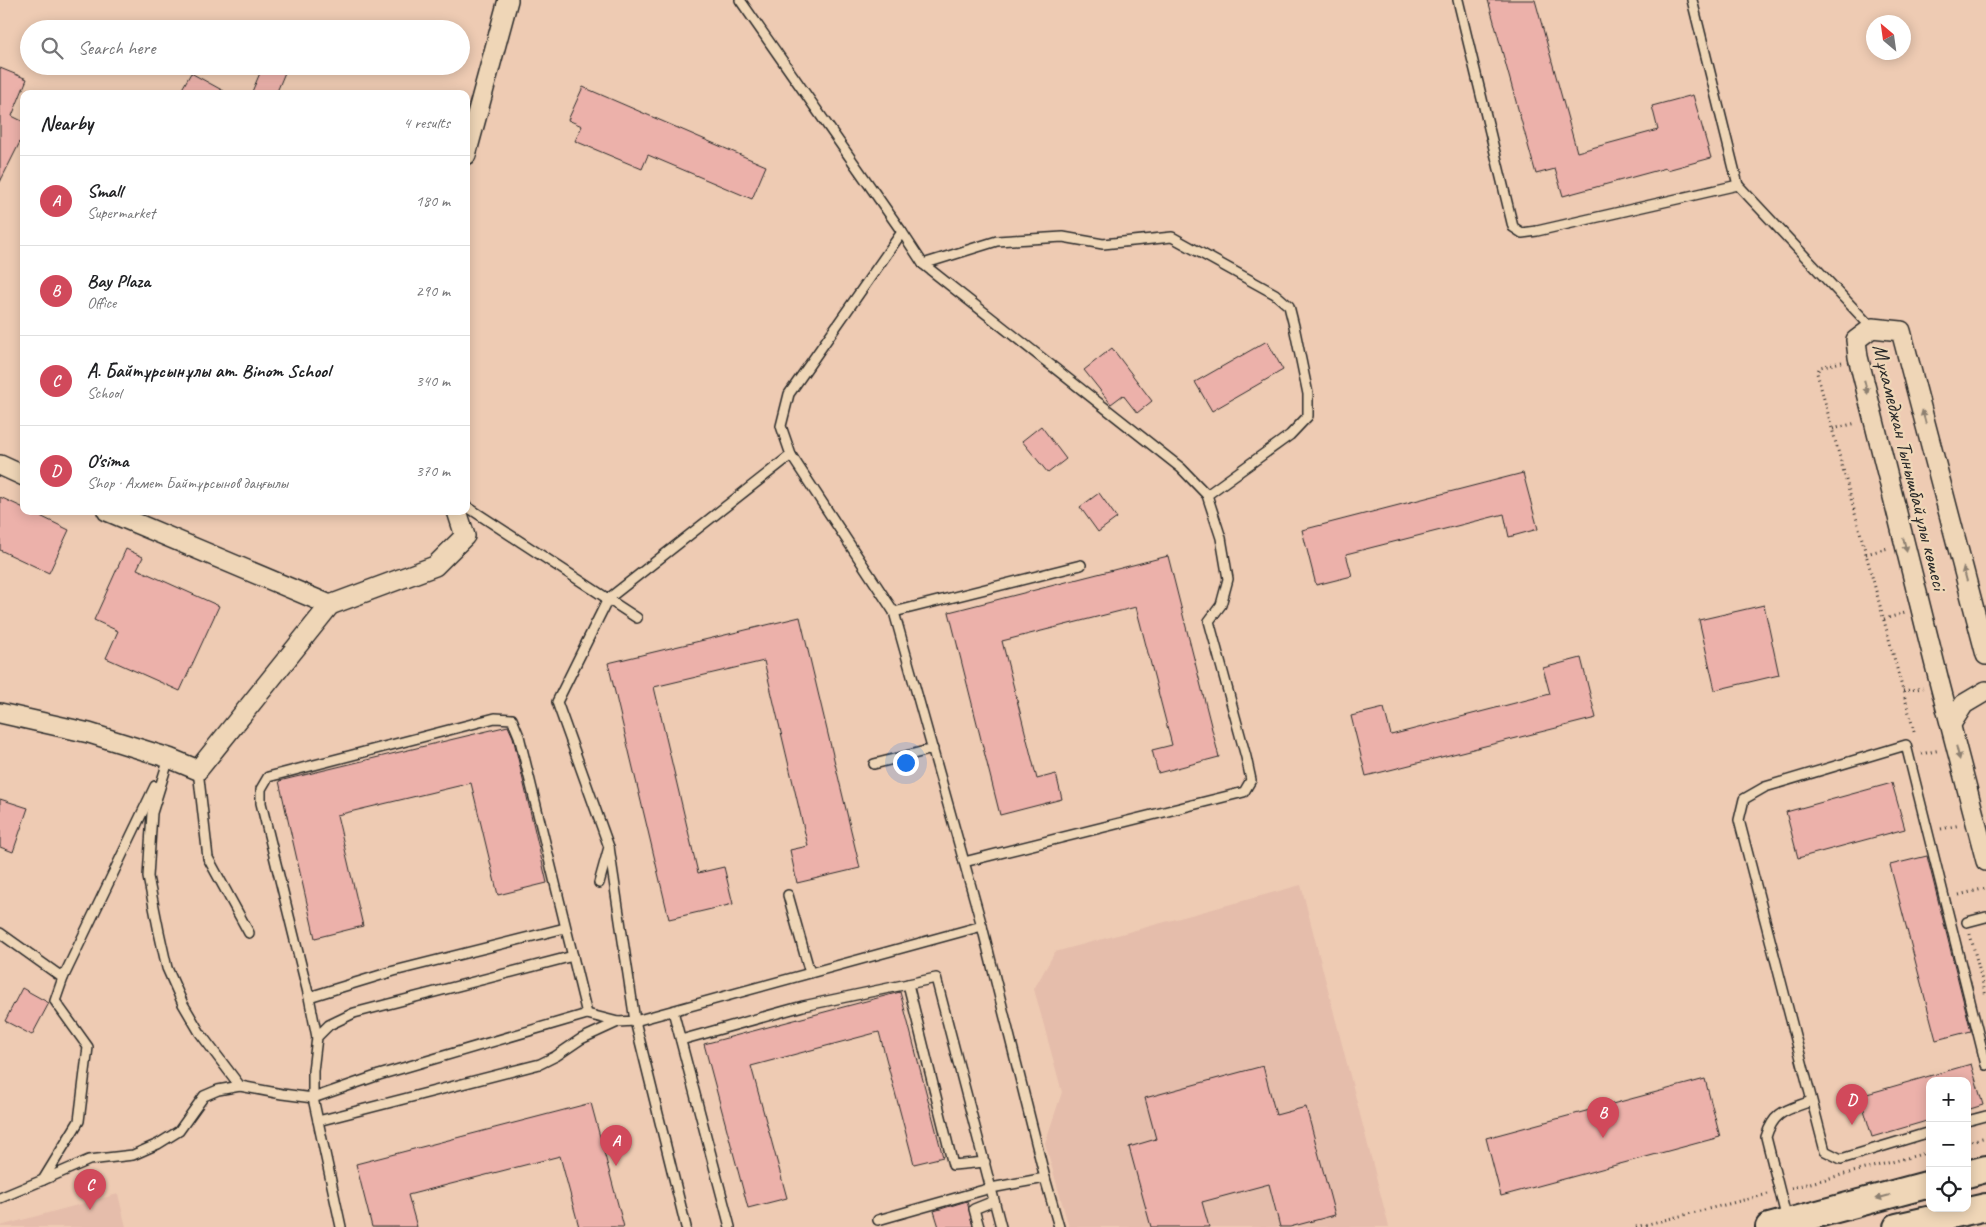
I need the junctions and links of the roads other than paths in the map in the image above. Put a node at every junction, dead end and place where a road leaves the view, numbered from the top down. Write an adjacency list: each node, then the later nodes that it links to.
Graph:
1 (508, 0): 5 (street)
2 (740, 0): 7 (lane)
3 (1458, 0): 6 (lane)
4 (1692, 0): 6 (lane)
5 (470, 140)
6 (1738, 185): 9 (lane)
7 (902, 232): 8 (lane); 10 (lane)
8 (923, 264): 13 (lane); 13 (lane)
9 (1872, 328): 22 (street, Мұхамеджан Тынышбайұлы көшесі, one-way to 9); 25 (street, Мұхамеджан Тынышбайұлы көшесі, one-way to 25)
10 (791, 455): 18 (lane); 20 (lane)
11 (0, 465): 12 (street)
12 (20, 474)
13 (1207, 495): 32 (lane)
14 (470, 509): 18 (lane)
15 (117, 515): 19 (street)
16 (458, 515): 19 (street)
17 (1081, 565): 20 (lane)
18 (608, 599): 21 (lane); 30 (lane)
19 (330, 604): 29 (street)
20 (894, 612): 26 (lane)
21 (637, 618)
22 (1986, 655)
23 (1986, 692): 25 (street)
24 (0, 714): 27 (street)
25 (1951, 724): 31 (street, Мұхамеджан Тынышбайұлы көшесі, one-way to 31)
26 (933, 749): 28 (lane); 32 (lane)
27 (169, 758): 29 (street); 43 (lane); 53 (lane)
28 (874, 764)
29 (198, 770): 40 (lane)
30 (609, 847): 33 (lane); 48 (lane)
31 (1986, 861)
32 (964, 862): 37 (lane)
33 (599, 883)
34 (788, 895): 42 (lane)
35 (1986, 917): 36 (lane)
36 (1967, 922)
37 (982, 926): 42 (lane); 63 (lane)
38 (565, 928): 41 (lane); 45 (lane); 45 (lane)
39 (0, 933): 43 (lane)
40 (249, 933)
41 (573, 956): 47 (lane); 50 (lane)
42 (810, 973): 46 (lane)
43 (63, 978): 64 (lane)
44 (908, 984): 51 (lane); 60 (lane); 60 (lane)
45 (309, 997): 50 (lane)
46 (673, 1011): 48 (lane); 51 (lane)
47 (586, 1014): 49 (lane); 54 (lane)
48 (635, 1021): 49 (lane); 74 (lane)
49 (618, 1022): 58 (lane)
50 (317, 1037): 54 (lane)
51 (681, 1040): 75 (lane)
52 (1986, 1065): 55 (lane)
53 (240, 1086): 54 (lane); 64 (lane)
54 (313, 1098): 58 (lane)
55 (1811, 1101): 59 (lane); 72 (lane)
56 (1986, 1116): 57 (lane)
57 (1971, 1120)
58 (318, 1121): 73 (lane)
59 (1926, 1133)
60 (984, 1162): 66 (lane)
61 (1986, 1169): 62 (street)
62 (1971, 1173)
63 (1045, 1178): 66 (lane); 78 (lane)
64 (43, 1180): 67 (lane)
65 (1926, 1185): 72 (street, one-way to 72)
66 (991, 1188): 68 (lane); 70 (lane)
67 (0, 1198)
68 (994, 1200): 76 (lane); 77 (lane)
69 (1986, 1207): 79 (street)
70 (878, 1220)
71 (1986, 1224): 80 (street)
72 (1778, 1225)
73 (341, 1227)
74 (686, 1227)
75 (730, 1227)
76 (979, 1227)
77 (1001, 1227)
78 (1059, 1227)
79 (1897, 1227)
80 (1974, 1227)

